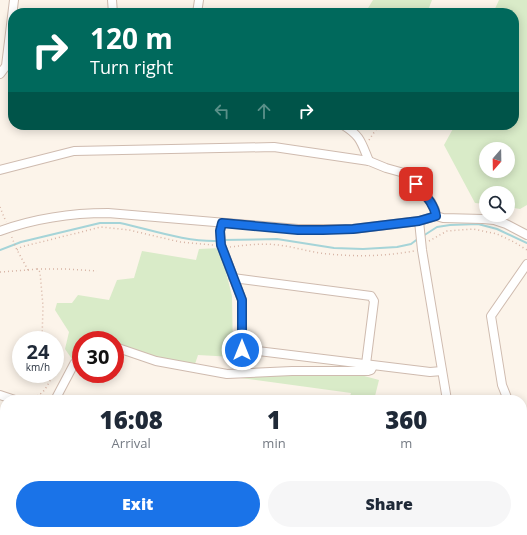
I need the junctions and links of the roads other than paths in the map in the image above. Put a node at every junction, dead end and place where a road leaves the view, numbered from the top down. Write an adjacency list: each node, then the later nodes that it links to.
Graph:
1 (8, 53): 2 (street)
2 (0, 74)
3 (351, 130): 4 (street)
4 (368, 161): 5 (street); 6 (street)
5 (0, 170)
6 (436, 216): 7 (street); 10 (street)
7 (419, 221): 8 (street); 16 (street)
8 (221, 227): 9 (street); 12 (street)
9 (0, 231)
10 (527, 235)
11 (527, 264): 19 (street)
12 (233, 278): 14 (street); 14 (street)
13 (124, 350): 14 (street)
14 (370, 365): 16 (street)
15 (72, 368): 17 (street)
16 (442, 370): 18 (street)
17 (58, 395)
18 (446, 395)
19 (506, 395)

